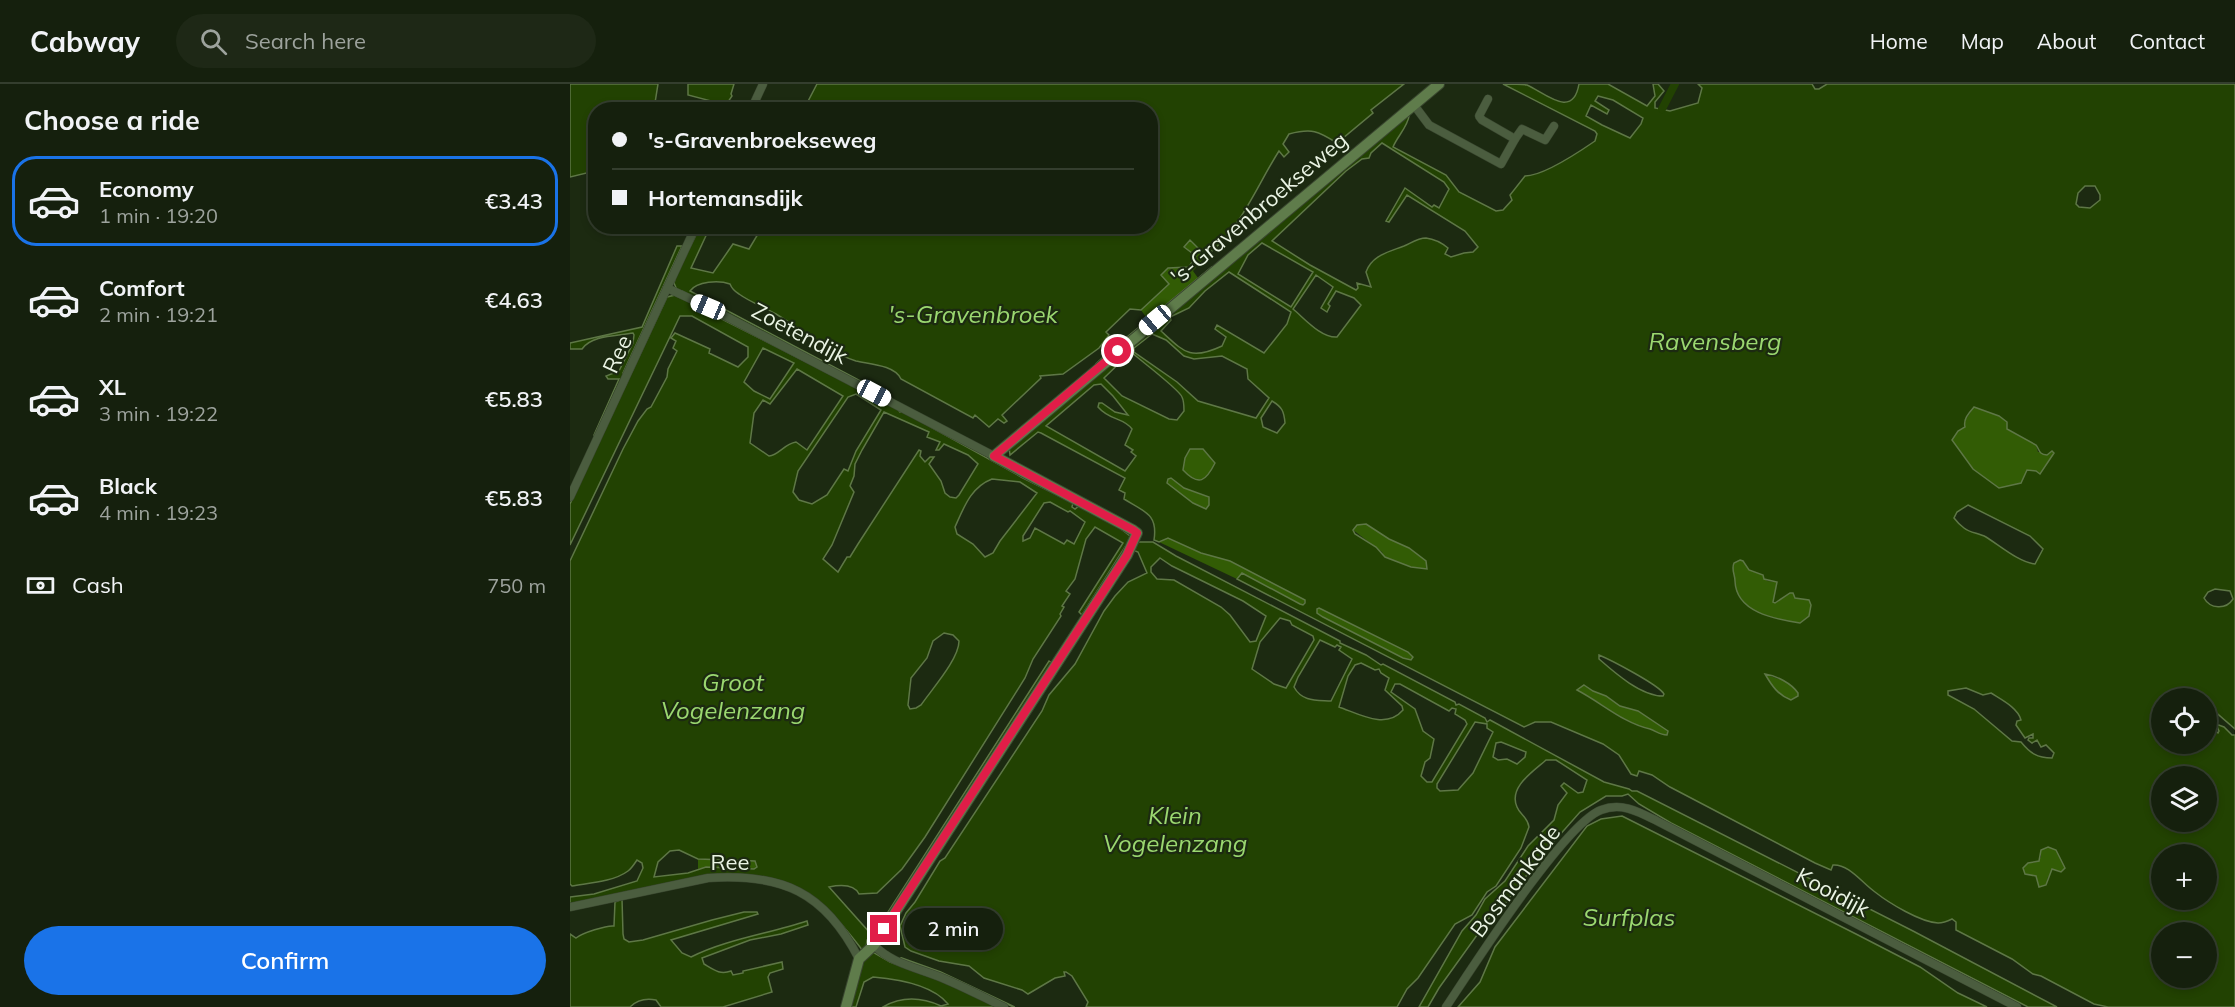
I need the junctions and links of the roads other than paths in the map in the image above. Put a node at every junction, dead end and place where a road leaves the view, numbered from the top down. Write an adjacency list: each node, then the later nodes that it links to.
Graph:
1 (763, 84): 4 (street)
2 (1439, 84): 5 (street, 's-Gravenbroekseweg)
3 (1488, 99): 7 (street)
4 (755, 102)
5 (1414, 105): 7 (street); 10 (street, 's-Gravenbroekseweg)
6 (1554, 126): 7 (street)
7 (1515, 139)
8 (692, 234): 9 (street, Ree)
9 (667, 288): 10 (street, Zoetendijk); 11 (street, Ree)
10 (994, 456): 14 (street, Zoetendijk)
11 (570, 497)
12 (1632, 808): 17 (street, Bosmankade); 18 (street, Kooidijk)
13 (570, 907): 14 (street, Ree)
14 (866, 952): 15 (street); 16 (street)
15 (846, 1007)
16 (1004, 1007)
17 (1446, 1007)
18 (2017, 1007)

